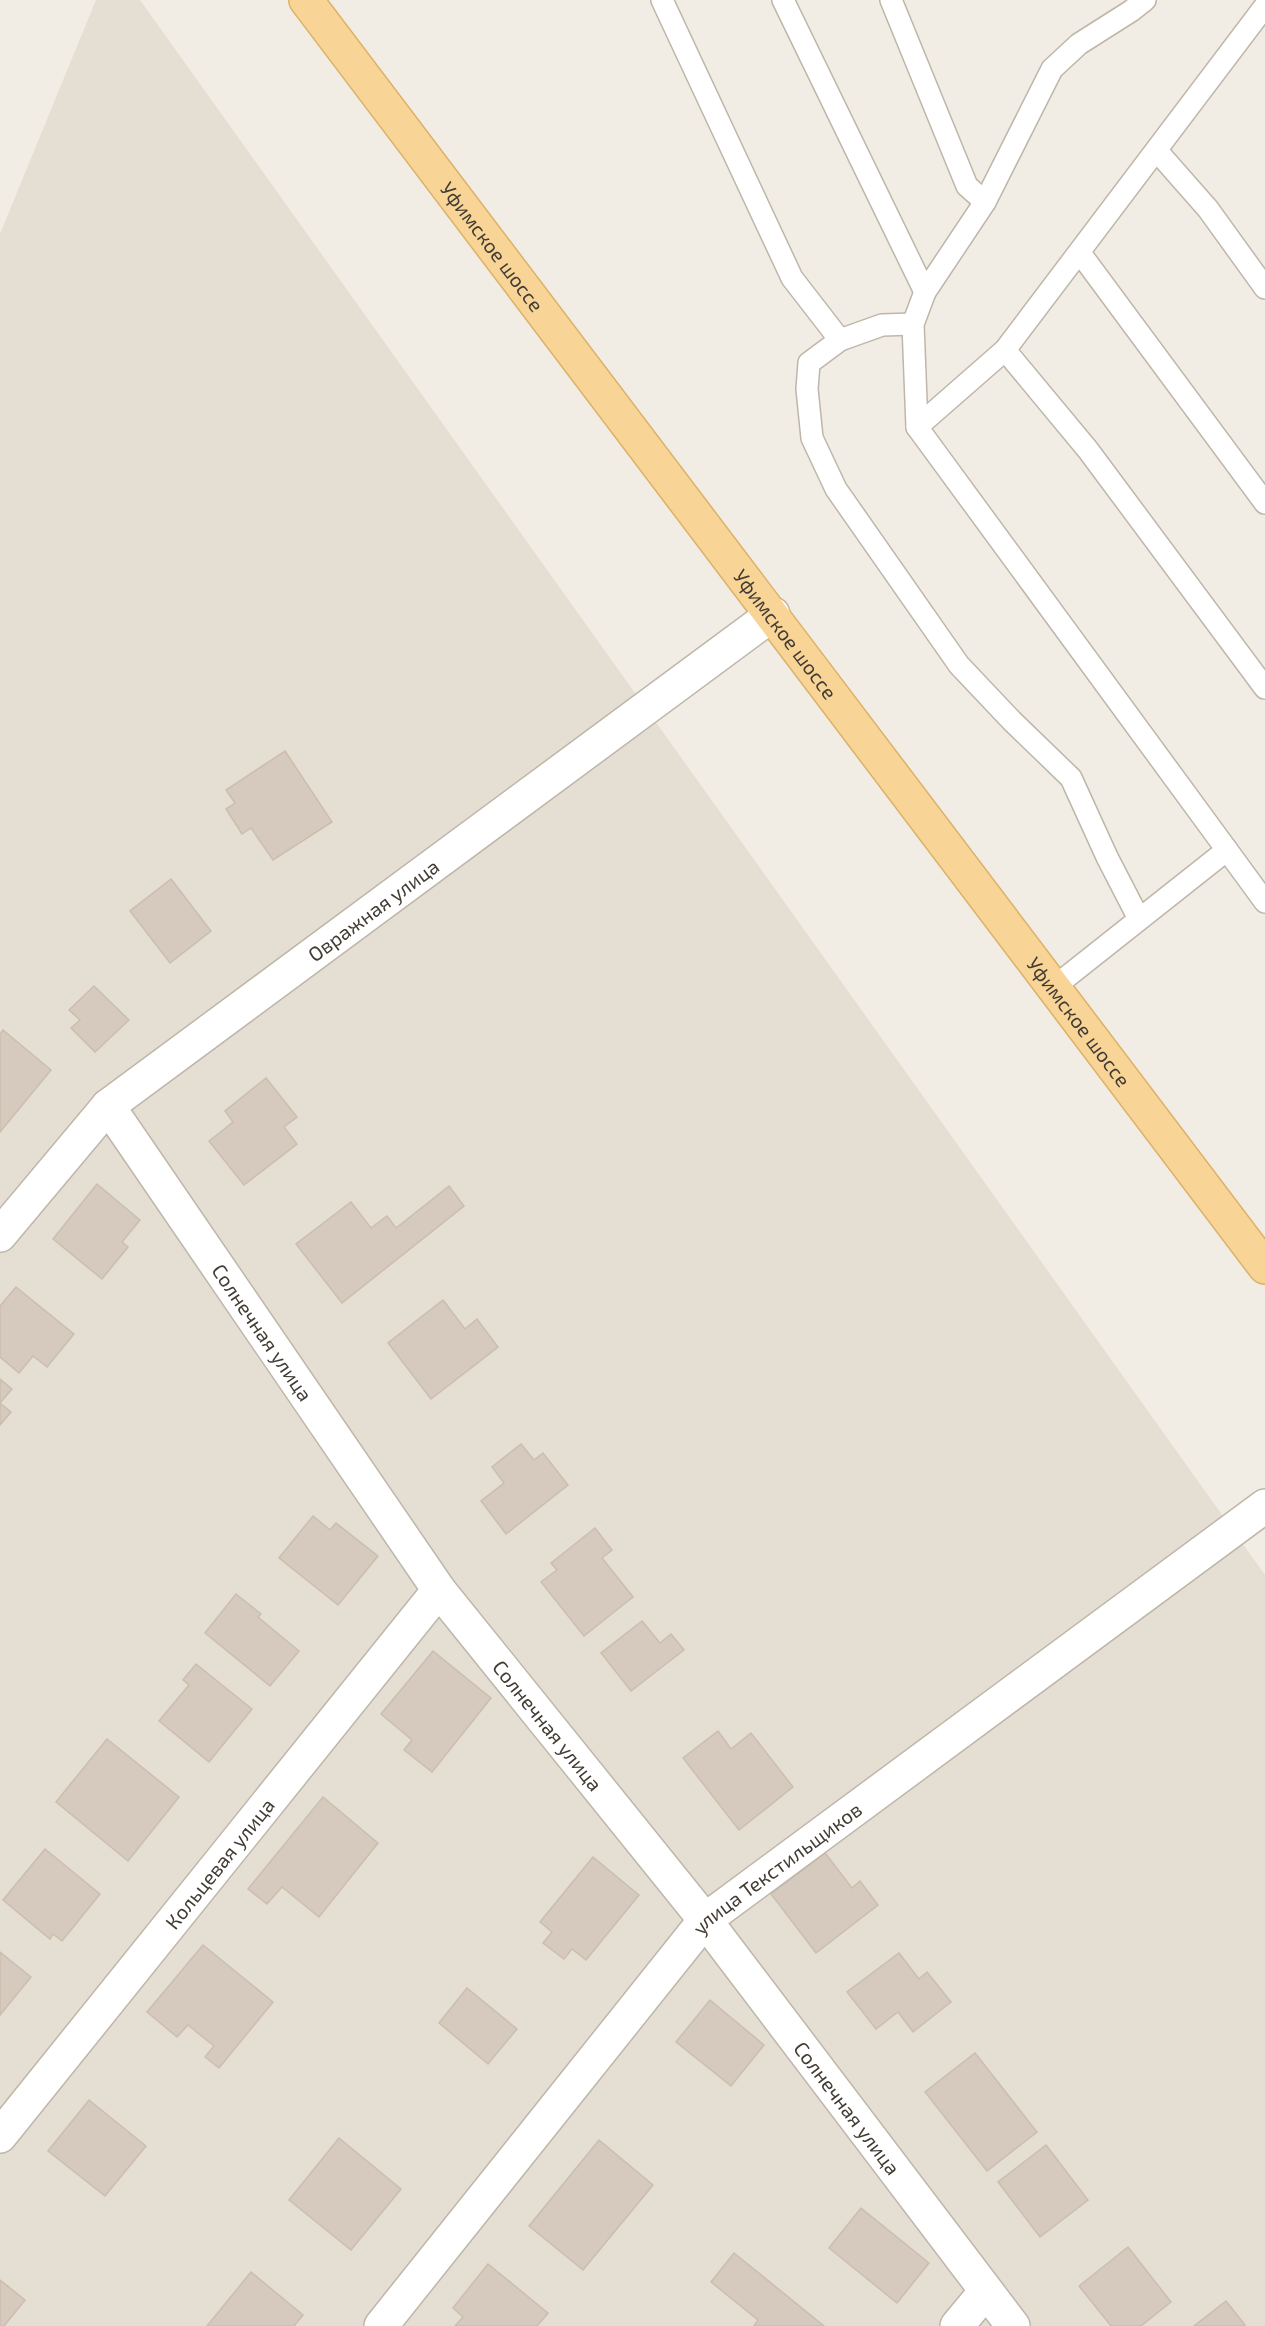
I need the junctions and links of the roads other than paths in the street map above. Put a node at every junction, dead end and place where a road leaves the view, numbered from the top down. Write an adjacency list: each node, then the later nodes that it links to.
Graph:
1 (306, 0): 17 (main road, Уфимское шоссе)
2 (662, 0): 13 (lane)
3 (783, 0): 11 (lane)
4 (891, 0): 8 (lane)
5 (1145, 0): 8 (lane)
6 (1265, 6): 7 (lane)
7 (1157, 151): 9 (lane); 10 (lane)
8 (985, 202): 11 (lane)
9 (1080, 253): 14 (lane); 16 (lane)
10 (1265, 288)
11 (926, 292): 12 (lane)
12 (913, 324): 13 (lane); 15 (lane)
13 (840, 340): 21 (lane)
14 (1005, 350): 15 (lane); 18 (lane)
15 (917, 427): 19 (lane)
16 (1265, 503)
17 (773, 614): 22 (main road, Уфимское шоссе); 23 (street, Овражная улица)
18 (1265, 688)
19 (1227, 850): 20 (lane); 21 (lane)
20 (1265, 902)
21 (1139, 920): 22 (lane)
22 (1054, 987): 25 (main road, Уфимское шоссе)
23 (108, 1106): 24 (street, Овражная улица); 27 (street, Солнечная улица)
24 (0, 1235)
25 (1265, 1267)
26 (1265, 1506): 28 (street, улица Текстильщиков)
27 (439, 1590): 28 (street, Солнечная улица); 29 (street, Кольцевая улица)
28 (705, 1920): 30 (street, Солнечная улица); 31 (street, улица Текстильщиков)
29 (0, 2136)
30 (986, 2291): 32 (street); 33 (street, Солнечная улица)
31 (381, 2326)
32 (957, 2326)
33 (1012, 2326)

